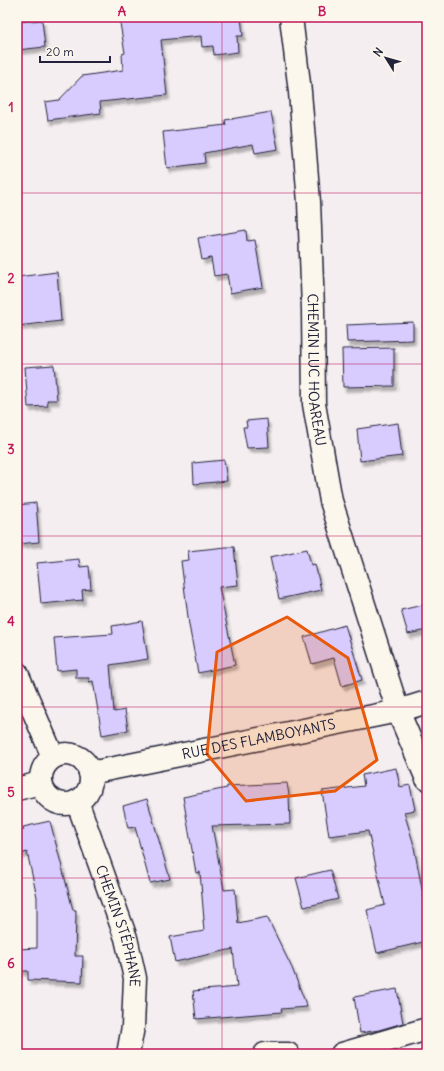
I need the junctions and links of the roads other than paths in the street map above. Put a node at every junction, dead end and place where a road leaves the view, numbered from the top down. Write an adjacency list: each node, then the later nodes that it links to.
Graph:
1 (291, 17): 4 (street, CHEMIN LUC HOAREAU)
2 (17, 673): 5 (street)
3 (427, 702): 4 (street, RUE DES FLAMBOYANTS)
4 (398, 711): 6 (street, RUE DES FLAMBOYANTS); 7 (street, CHEMIN LUC HOAREAU)
5 (53, 757): 6 (street); 8 (street)
6 (90, 773): 10 (street)
7 (427, 779)
8 (40, 783): 9 (street); 10 (street)
9 (17, 789)
10 (77, 801): 12 (street, CHEMIN STÉPHANE)
11 (427, 1029): 15 (street)
12 (128, 1054)
13 (265, 1054): 14 (street)
14 (288, 1054)
15 (342, 1054)

